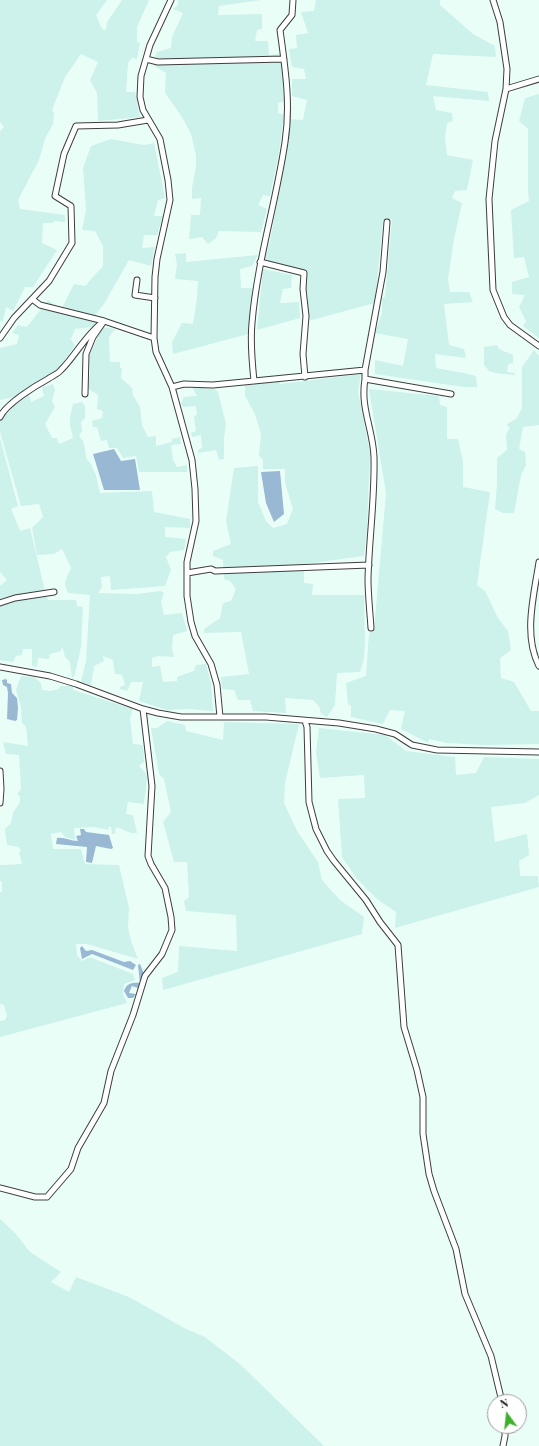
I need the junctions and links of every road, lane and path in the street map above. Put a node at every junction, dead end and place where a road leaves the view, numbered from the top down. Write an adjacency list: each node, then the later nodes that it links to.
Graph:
1 (171, 0): 4 (street)
2 (294, 0): 5 (street)
3 (493, 0): 7 (street)
4 (146, 59): 5 (street); 8 (street)
5 (284, 59): 10 (street)
6 (539, 80): 7 (street)
7 (506, 89): 17 (street)
8 (148, 120): 12 (street); 13 (street)
9 (387, 222): 18 (street)
10 (260, 262): 19 (street); 21 (street)
11 (137, 280): 12 (street)
12 (155, 298): 16 (street)
13 (32, 299): 14 (street); 15 (street)
14 (104, 321): 16 (street); 23 (street); 25 (street)
15 (0, 338)
16 (154, 338): 22 (street)
17 (539, 346)
18 (365, 370): 19 (street); 20 (street)
19 (305, 377): 21 (street)
20 (365, 379): 24 (street); 27 (street)
21 (254, 381): 22 (street)
22 (172, 387): 28 (street)
23 (85, 394)
24 (451, 394)
25 (0, 417)
26 (539, 562): 32 (street)
27 (369, 565): 28 (street); 31 (street)
28 (187, 573): 35 (street)
29 (54, 592): 30 (street)
30 (0, 603)
31 (371, 628)
32 (539, 666)
33 (0, 667): 34 (street)
34 (143, 709): 35 (street); 40 (street)
35 (220, 718): 36 (street)
36 (306, 721): 37 (street); 41 (street)
37 (539, 752)
38 (0, 771): 39 (street)
39 (0, 803)
40 (0, 1188)
41 (500, 1394)
42 (505, 1434): 43 (street)
43 (503, 1446)

